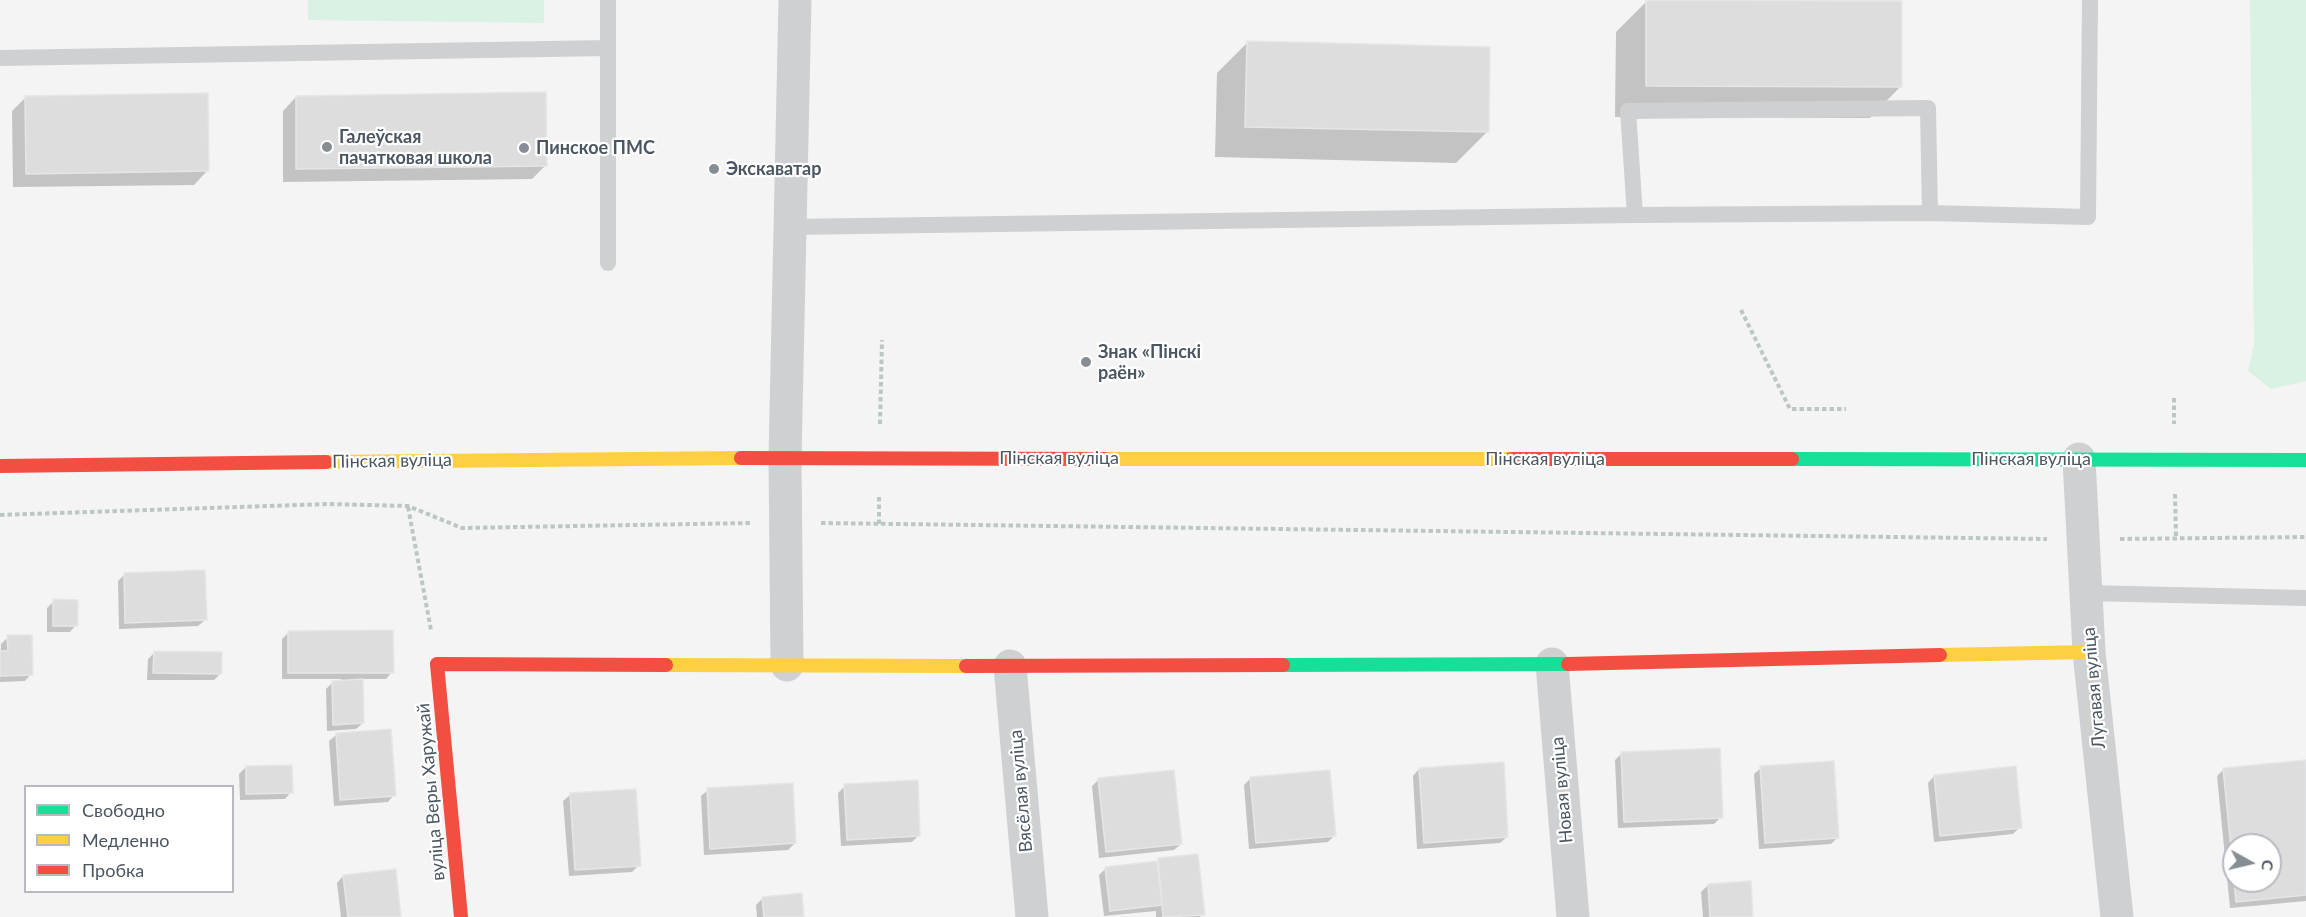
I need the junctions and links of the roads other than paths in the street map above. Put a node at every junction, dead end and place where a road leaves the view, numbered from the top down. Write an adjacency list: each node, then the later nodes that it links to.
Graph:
1 (608, 0): 4 (lane)
2 (795, 0): 8 (street)
3 (2090, 0): 6 (lane)
4 (608, 48): 5 (lane); 9 (lane)
5 (0, 58)
6 (1930, 213): 7 (lane); 7 (lane)
7 (1635, 215): 8 (lane)
8 (789, 227): 10 (street)
9 (608, 263)
10 (785, 458): 11 (main road, Пінская вуліца); 13 (main road, Пінская вуліца); 18 (street)
11 (2079, 459): 12 (main road, Пінская вуліца); 14 (street, Лугавая вуліца)
12 (2306, 460)
13 (0, 466)
14 (2086, 593): 15 (lane); 16 (street, Лугавая вуліца)
15 (2306, 598)
16 (2089, 652): 17 (main road); 23 (street, Лугавая вуліца)
17 (1552, 664): 19 (main road); 22 (street, Новая вуліца)
18 (787, 665): 19 (main road); 20 (main road, вуліца Веры Харужай)
19 (1010, 666): 21 (street, Вясёлая вуліца)
20 (461, 917)
21 (1032, 917)
22 (1573, 917)
23 (2117, 917)

